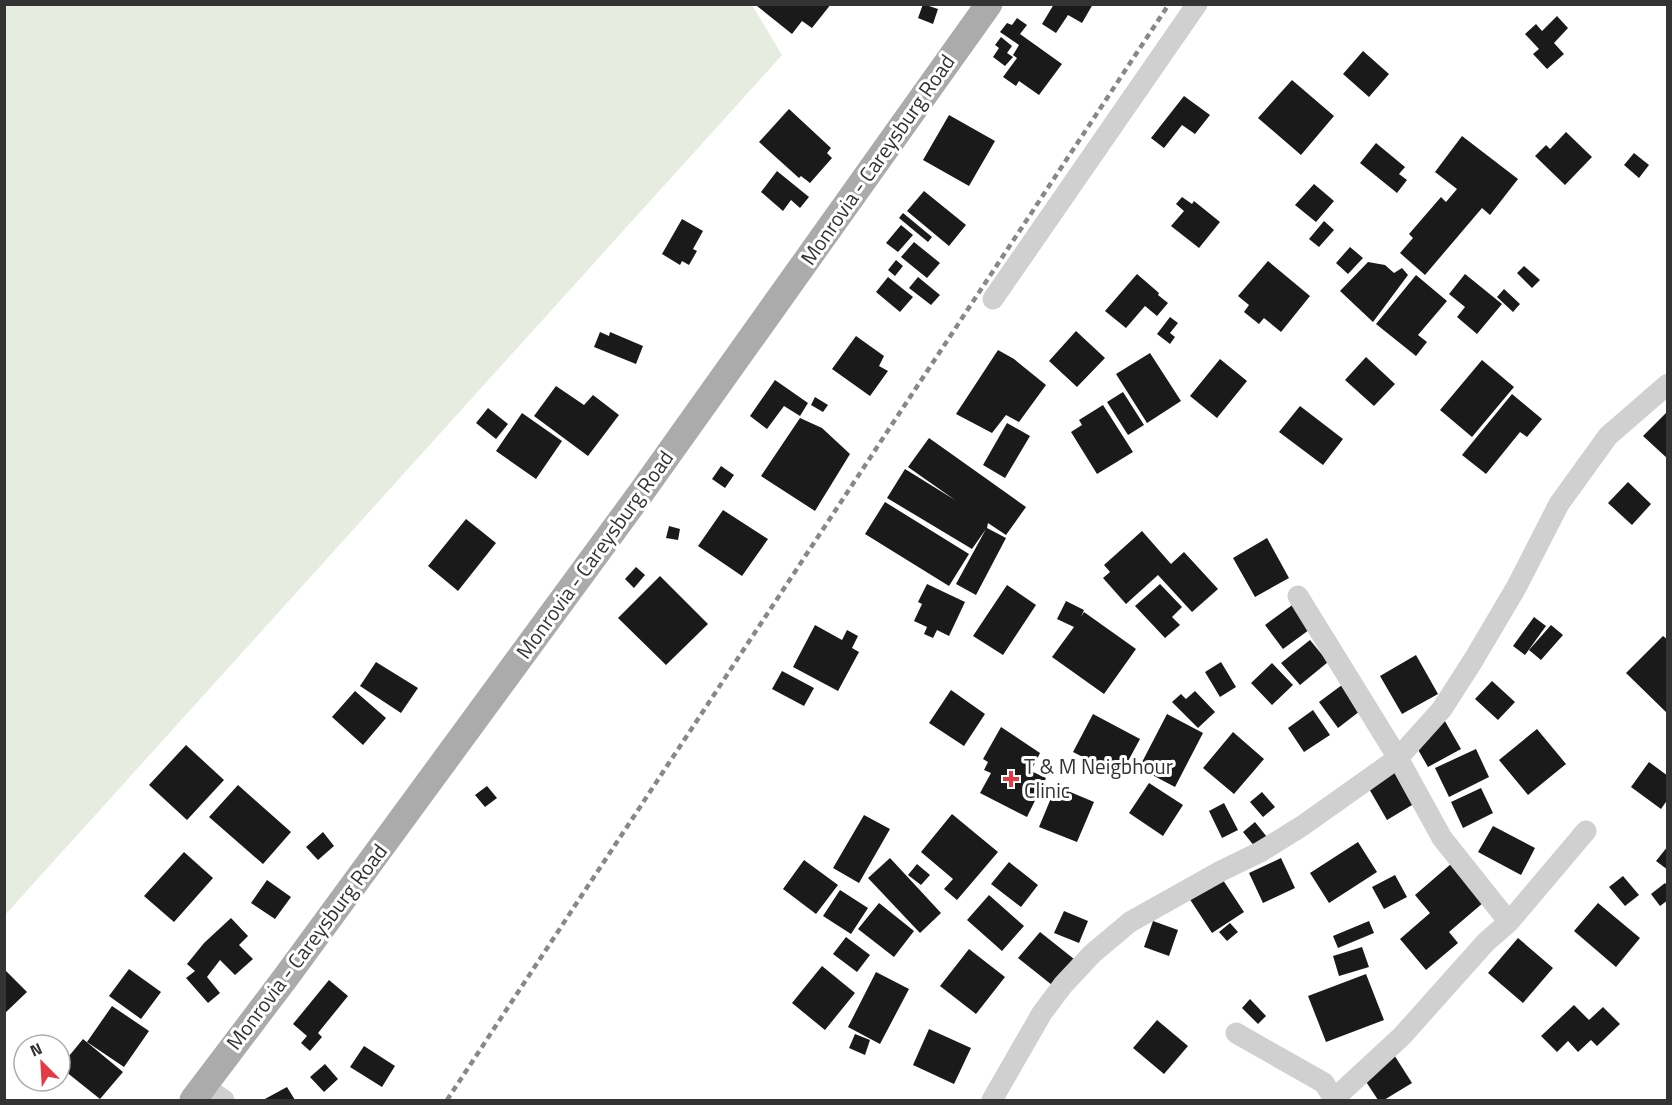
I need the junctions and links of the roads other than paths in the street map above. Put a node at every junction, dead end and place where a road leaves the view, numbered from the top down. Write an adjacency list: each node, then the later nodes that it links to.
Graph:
1 (989, 4): 10 (main road, Monrovia - Careysburg Road)
2 (1197, 4): 3 (street)
3 (993, 299)
4 (1668, 384): 6 (street)
5 (1298, 596): 6 (street)
6 (1398, 758): 8 (street); 12 (street)
7 (1586, 831): 8 (street)
8 (1509, 922): 11 (street)
9 (1236, 1033): 11 (street)
10 (207, 1096)
11 (1334, 1100)
12 (992, 1101)

